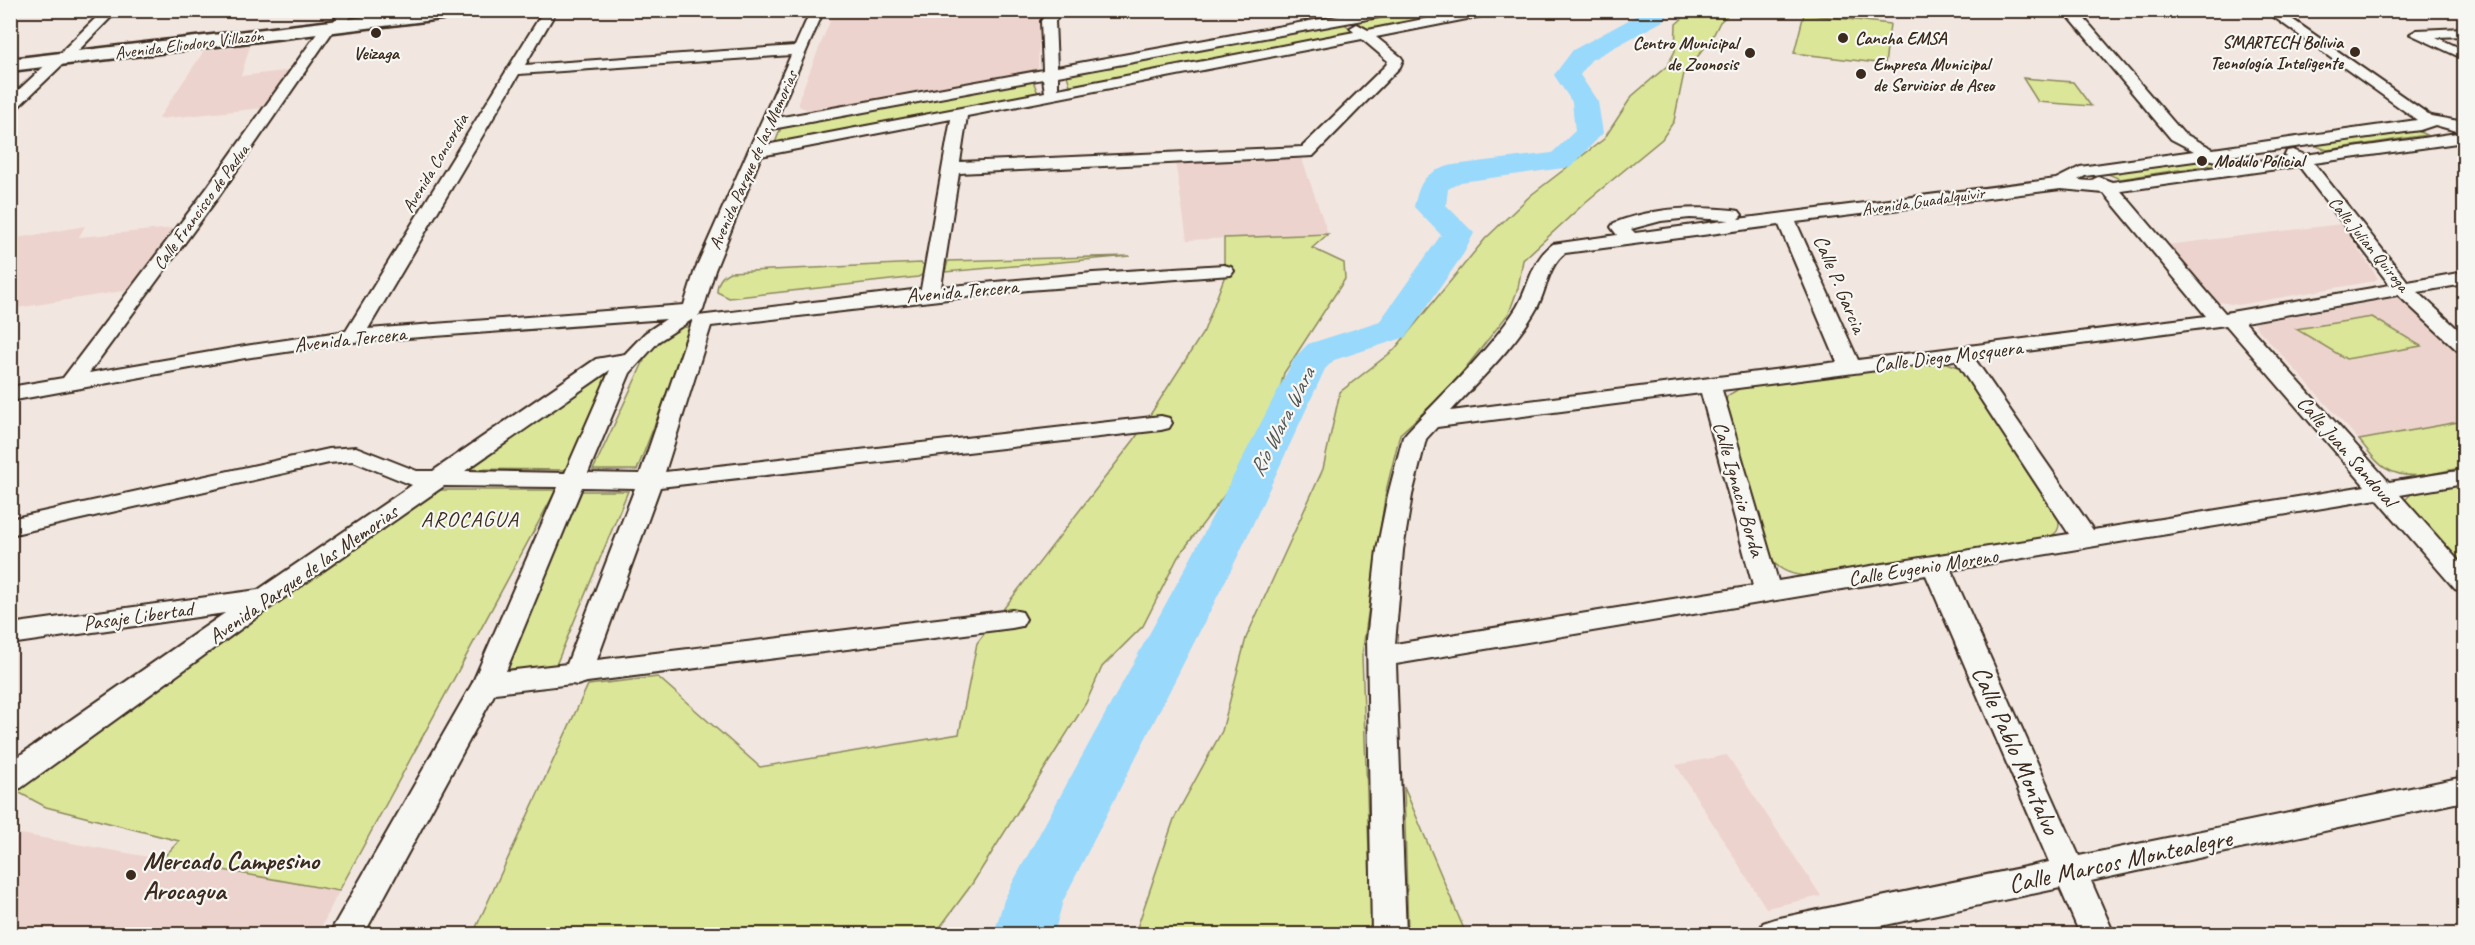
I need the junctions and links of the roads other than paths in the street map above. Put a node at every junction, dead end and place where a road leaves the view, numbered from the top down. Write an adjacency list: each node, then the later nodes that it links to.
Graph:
1 (112, 10): 17 (street)
2 (426, 10): 12 (highway, Avenida Eliodoro Villazón)
3 (475, 10): 12 (highway, Avenida Eliodoro Villazón)
4 (551, 10): 20 (street, Avenida Concordia)
5 (818, 10): 15 (street, Avenida Parque de las Memorias)
6 (1058, 10): 21 (street)
7 (1395, 10): 11 (street)
8 (1492, 10): 14 (street)
9 (2069, 10): 32 (street)
10 (2270, 10): 27 (street)
11 (1342, 15): 14 (street); 21 (street)
12 (339, 20): 17 (highway, Avenida Eliodoro Villazón); 51 (street, Calle Francisco de Padua)
13 (2464, 32): 16 (street)
14 (1364, 34): 22 (street); 34 (street)
15 (801, 50): 20 (street); 28 (street, Avenida Parque de las Memorias)
16 (2464, 55)
17 (64, 56): 18 (highway, Avenida Eliodoro Villazón); 19 (highway, Avenida Eliodoro Villazón); 23 (street)
18 (10, 59)
19 (10, 65)
20 (514, 70): 46 (street, Avenida Concordia)
21 (1049, 74): 22 (street); 28 (street)
22 (1052, 96): 24 (street)
23 (10, 107)
24 (960, 112): 31 (street); 34 (street)
25 (2464, 119): 26 (street)
26 (2445, 122): 27 (street, Avenida Guadalquivir); 29 (street)
27 (2424, 123): 29 (street); 30 (street, Avenida Guadalquivir)
28 (766, 125): 31 (street, Avenida Parque de las Memorias)
29 (2462, 135): 33 (street, Avenida Guadalquivir)
30 (2273, 145): 32 (street, Avenida Guadalquivir); 33 (street, Calle Julian Quiroga)
31 (755, 152): 44 (street, Avenida Parque de las Memorias)
32 (2210, 153): 35 (street); 36 (street, Avenida Guadalquivir)
33 (2303, 160): 35 (street, Avenida Guadalquivir); 43 (street, Calle Julian Quiroga)
34 (950, 168): 42 (street)
35 (2241, 169): 38 (street, Avenida Guadalquivir)
36 (2080, 172): 37 (street, Avenida Guadalquivir); 38 (street, Calle Juan Sandoval)
37 (2061, 184): 38 (street, Avenida Guadalquivir); 39 (street, Avenida Guadalquivir)
38 (2109, 188): 45 (street, Calle Juan Sandoval)
39 (1786, 220): 50 (street, Calle P. Garcia); 54 (street, Avenida Guadalquivir)
40 (1224, 271): 42 (street, Avenida Tercera)
41 (2464, 278): 43 (street, Calle Diego Mosquera)
42 (932, 287): 44 (street, Avenida Tercera)
43 (2403, 289): 45 (street, Calle Diego Mosquera); 47 (street, Calle Julian Quiroga)
44 (696, 312): 46 (street, Avenida Tercera); 49 (street); 59 (street, Avenida Parque de las Memorias)
45 (2225, 319): 48 (street, Calle Diego Mosquera); 60 (street, Calle Juan Sandoval)
46 (352, 336): 51 (street, Avenida Tercera)
47 (2464, 346)
48 (1962, 355): 50 (street, Calle Diego Mosquera); 62 (street)
49 (629, 360): 57 (street, Avenida Parque de las Memorias); 58 (street)
50 (1850, 367): 52 (street, Calle Diego Mosquera)
51 (70, 384): 53 (street, Avenida Tercera)
52 (1710, 385): 54 (street, Calle Diego Mosquera); 65 (street, Calle Ignacio Borda)
53 (10, 394)
54 (1429, 421): 69 (street)
55 (1161, 423): 59 (street)
56 (2464, 477): 60 (street, Calle Eugenio Moreno)
57 (441, 478): 58 (street); 61 (street); 66 (street, Avenida Parque de las Memorias)
58 (575, 480): 59 (street); 71 (street)
59 (650, 482): 70 (street, Avenida Parque de las Memorias)
60 (2382, 492): 62 (street, Calle Eugenio Moreno); 64 (street, Calle Juan Sandoval)
61 (10, 527)
62 (2087, 541): 63 (street, Calle Eugenio Moreno)
63 (1935, 565): 65 (street, Calle Eugenio Moreno); 74 (street, Calle Pablo Montalvo)
64 (2464, 584)
65 (1768, 592): 69 (street, Calle Eugenio Moreno)
66 (265, 598): 68 (street, Pasaje Libertad); 72 (street, Avenida Parque de las Memorias)
67 (1012, 619): 70 (street)
68 (10, 634)
69 (1381, 656): 76 (street)
70 (577, 675): 71 (street)
71 (486, 684): 75 (street)
72 (10, 779)
73 (2464, 789): 74 (street, Calle Marcos Montealegre)
74 (2070, 871): 77 (street, Calle Marcos Montealegre); 78 (street, Calle Pablo Montalvo)
75 (346, 934)
76 (1389, 934)
77 (1775, 934)
78 (2097, 934)

